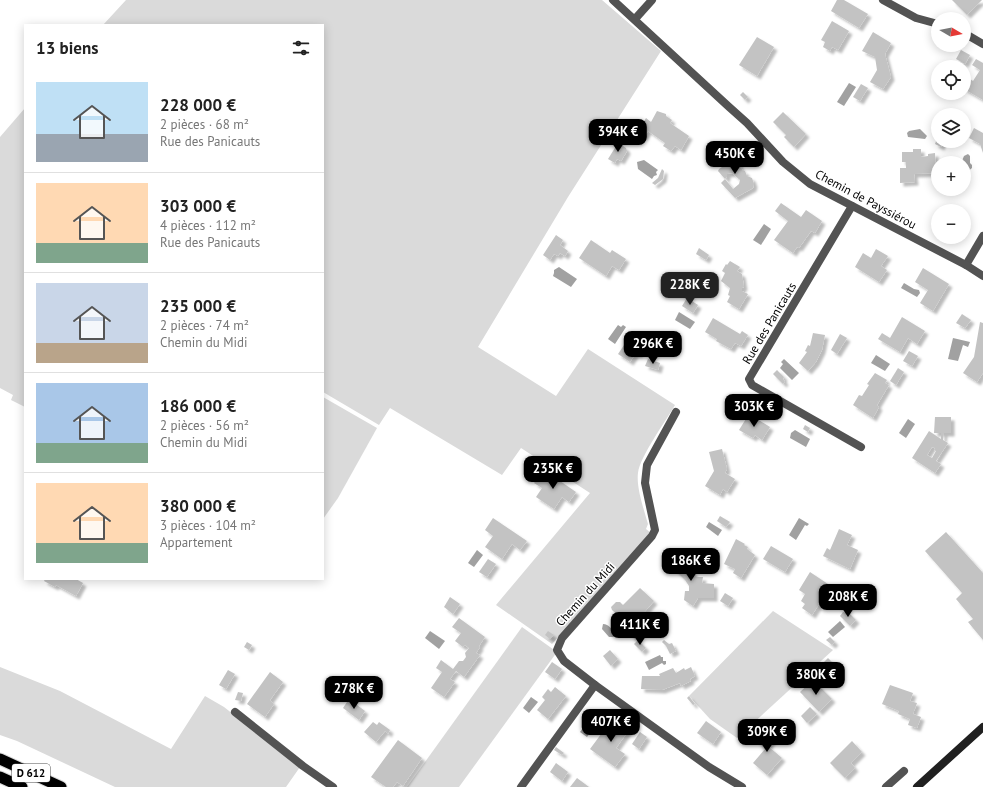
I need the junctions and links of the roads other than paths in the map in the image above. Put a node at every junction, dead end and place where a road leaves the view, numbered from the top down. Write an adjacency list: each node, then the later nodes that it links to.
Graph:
1 (613, 0): 4 (street, Chemin de Payssiérou)
2 (652, 0): 4 (street)
3 (883, 0): 5 (street)
4 (636, 19): 8 (street, Chemin de Payssiérou)
5 (931, 22)
6 (971, 37): 7 (street)
7 (983, 44)
8 (852, 206): 10 (street, Chemin de Payssiérou); 13 (street, Rue des Panicauts)
9 (983, 236): 10 (street)
10 (966, 265): 11 (street, Chemin de Payssiérou)
11 (983, 276)
12 (676, 412): 14 (street, Chemin du Midi)
13 (861, 447)
14 (595, 685): 23 (street); 24 (street, Chemin du Midi)
15 (235, 712): 22 (street)
16 (983, 727): 26 (main road)
17 (0, 759): 21 (highway, D 612)
18 (904, 771): 25 (street)
19 (0, 777): 20 (highway, D 612)
20 (22, 787)
21 (61, 787)
22 (333, 787)
23 (521, 787)
24 (742, 787)
25 (886, 787)
26 (916, 787)

